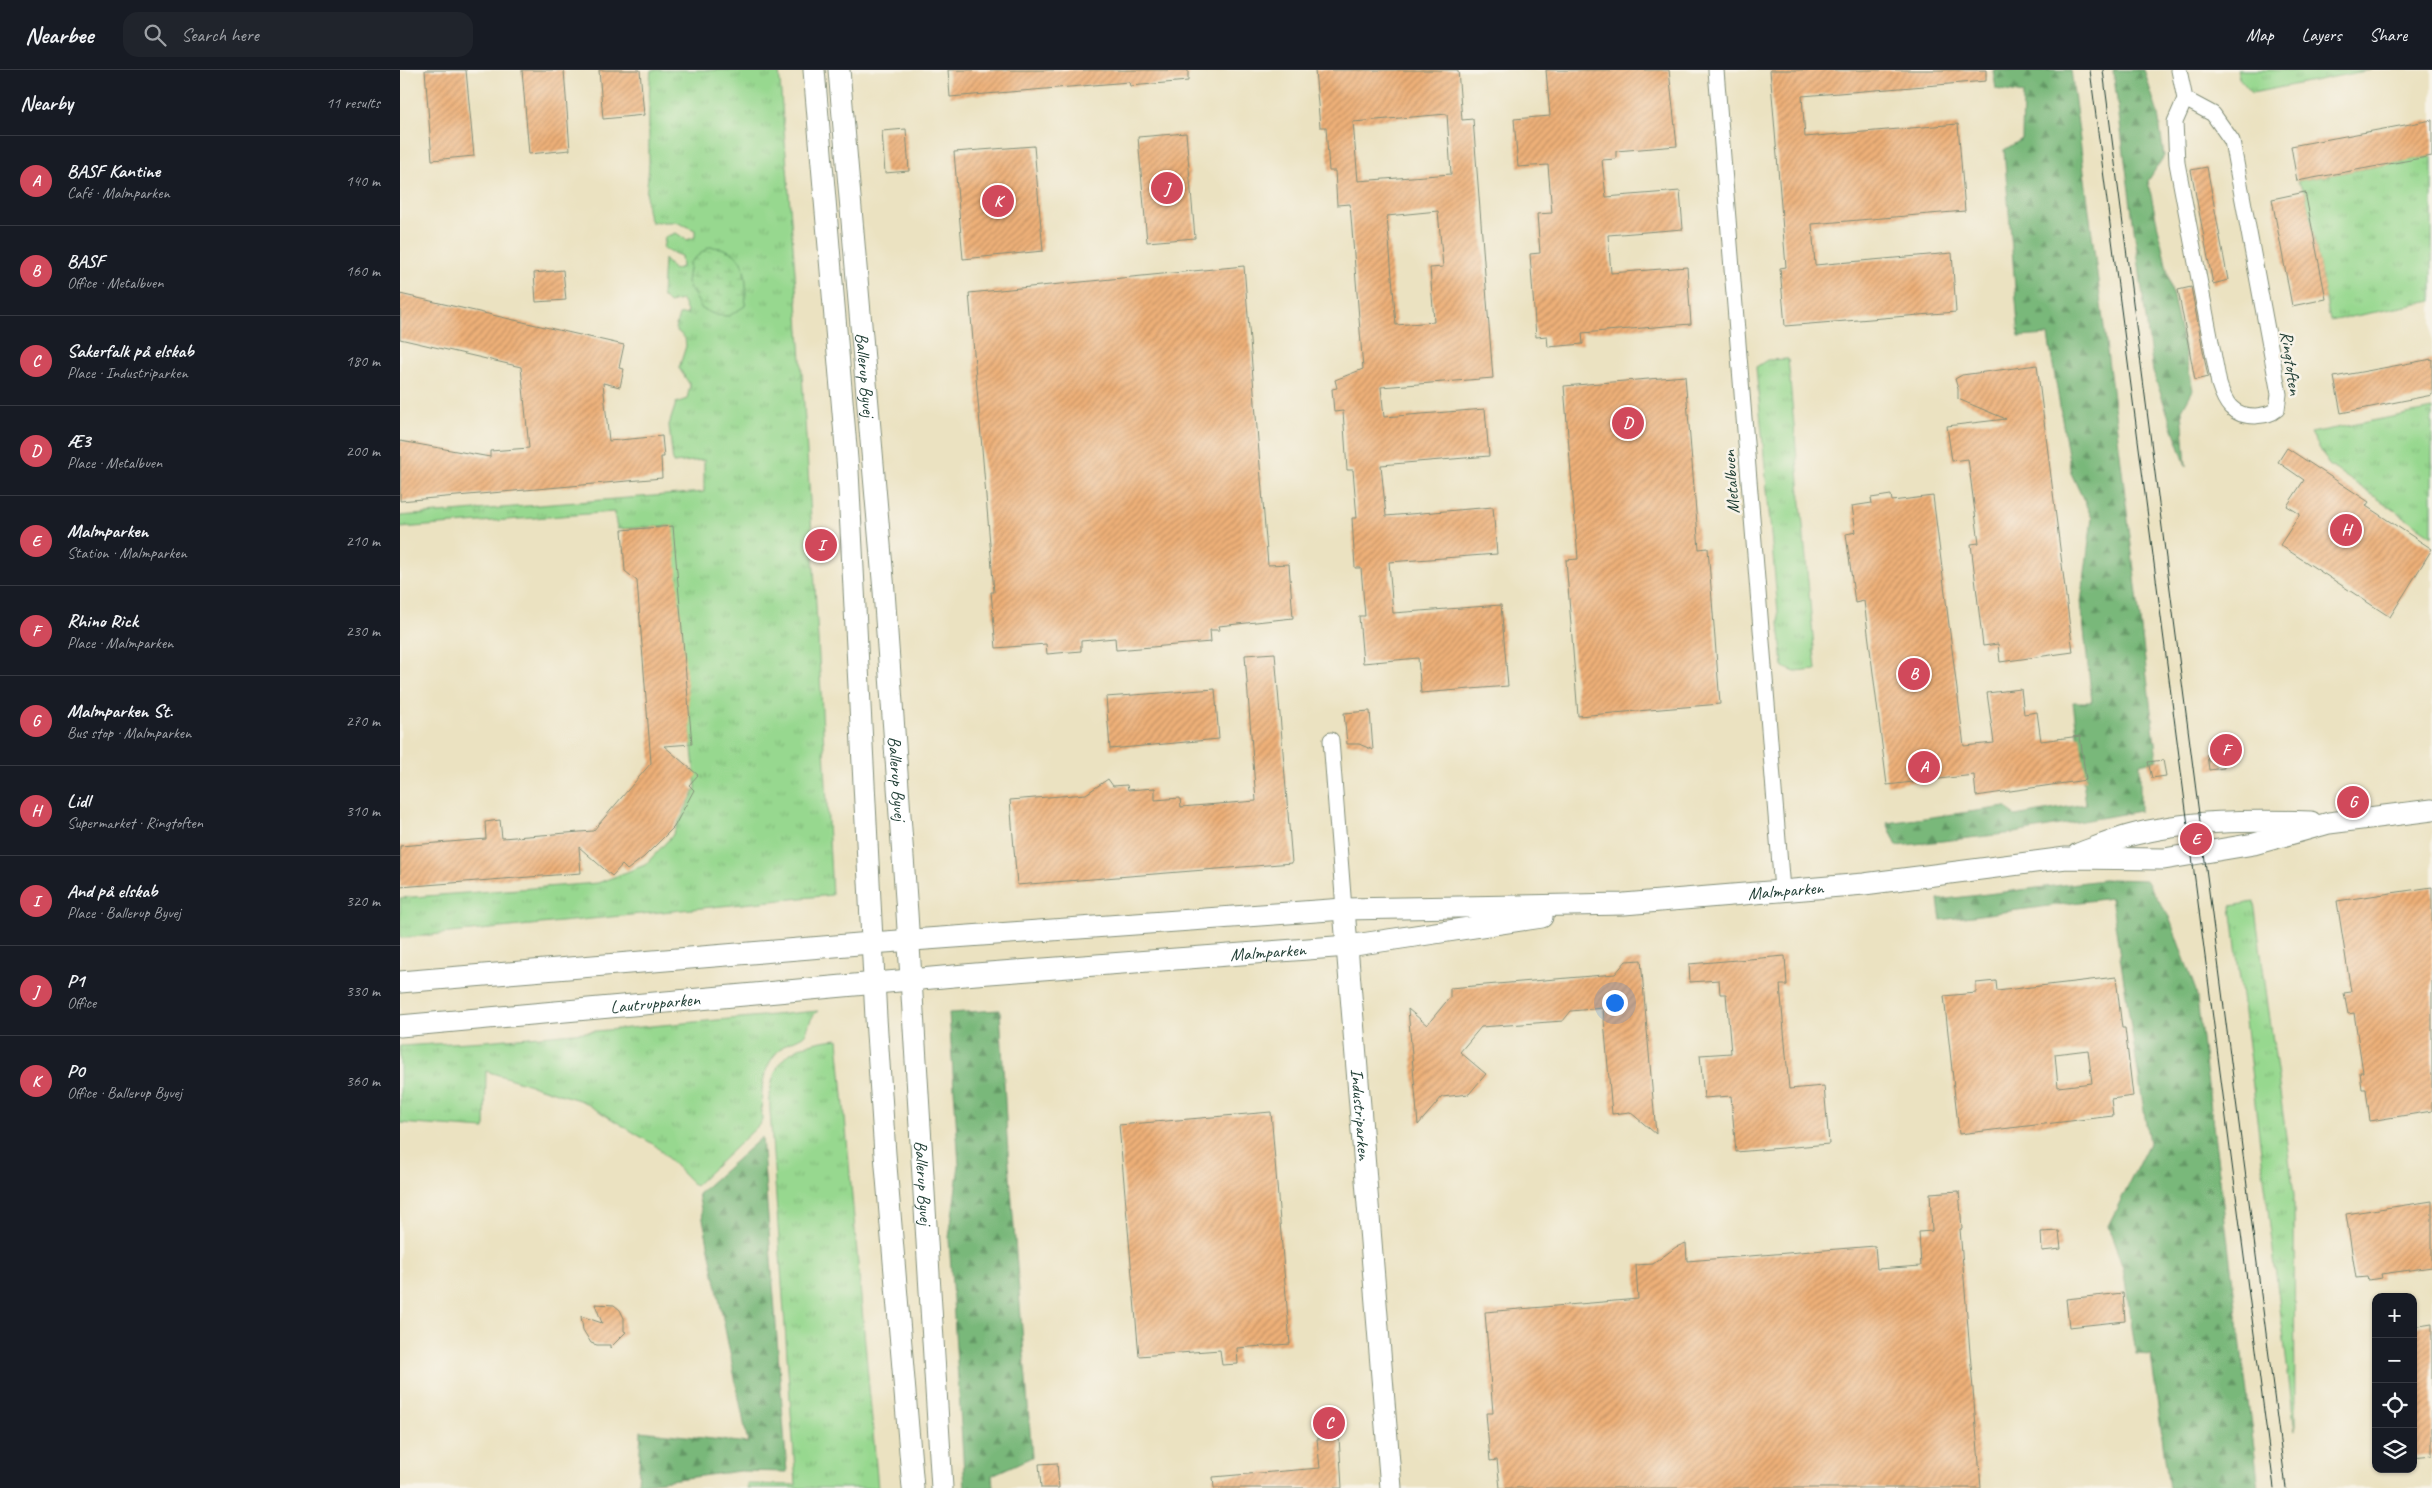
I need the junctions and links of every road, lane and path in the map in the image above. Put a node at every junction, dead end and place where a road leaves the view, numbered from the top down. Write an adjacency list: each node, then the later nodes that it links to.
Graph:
1 (814, 70): 14 (street, Ballerup Byvej)
2 (839, 70): 13 (street, Ballerup Byvej)
3 (1716, 70): 10 (street, Metalbuen)
4 (2179, 70): 5 (street)
5 (2185, 100): 5 (street, Ringtoften)
6 (1331, 740): 12 (street, Industriparken)
7 (2432, 810): 8 (street, Malmparken)
8 (2329, 823): 9 (street, Malmparken); 9 (street, Malmparken)
9 (2066, 858): 10 (street, Malmparken)
10 (1782, 890): 11 (street, Malmparken)
11 (1624, 904): 12 (street, Malmparken); 15 (street, Malmparken)
12 (1344, 909): 13 (street, Malmparken); 15 (street, Industriparken)
13 (909, 940): 14 (street); 16 (street, Ballerup Byvej)
14 (871, 943): 17 (street); 18 (street, Ballerup Byvej)
15 (1348, 946): 16 (street, Malmparken); 22 (street, Industriparken)
16 (910, 981): 18 (street, Lautrupparken); 21 (street, Ballerup Byvej)
17 (400, 982)
18 (874, 984): 19 (street, Lautrupparken); 20 (street, Ballerup Byvej)
19 (400, 1026)
20 (913, 1488)
21 (942, 1488)
22 (1391, 1488)

